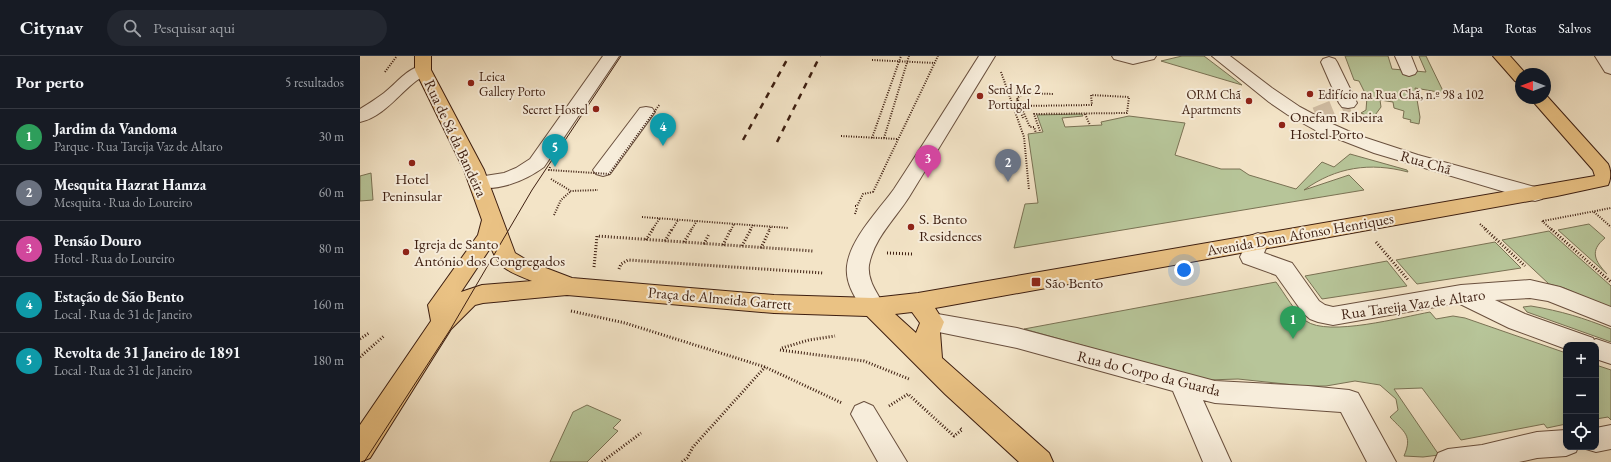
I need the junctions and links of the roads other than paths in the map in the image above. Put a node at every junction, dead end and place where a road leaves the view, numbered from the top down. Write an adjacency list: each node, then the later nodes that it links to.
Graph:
1 (611, 56): 20 (street)
2 (986, 56): 27 (street)
3 (1120, 56): 4 (street)
4 (1148, 56)
5 (1220, 56): 21 (street, Rua Chã)
6 (1501, 56): 11 (main road)
7 (1603, 56): 10 (street)
8 (1329, 62): 13 (street)
9 (423, 63): 12 (street); 20 (main road, Rua de Sá da Bandeira)
10 (1611, 69)
11 (1515, 71)
12 (390, 96): 15 (street); 17 (street)
13 (1348, 103)
14 (1544, 104): 19 (main road)
15 (360, 107)
16 (653, 108): 18 (street)
17 (360, 116)
18 (603, 170)
19 (1609, 176): 21 (main road, Avenida Dom Afonso Henriques)
20 (479, 182): 22 (main road, Rua de Sá da Bandeira)
21 (1534, 194): 23 (main road, Avenida Dom Afonso Henriques)
22 (492, 221): 24 (main road, Praça de Almeida Garrett); 29 (main road)
23 (1258, 241): 25 (street, Rua Tareija Vaz de Altaro); 26 (main road, Avenida Dom Afonso Henriques)
24 (567, 286): 27 (main road, Praça de Almeida Garrett); 29 (main road, Praça de Almeida Garrett)
25 (1461, 294): 28 (street, Rua Tareija Vaz de Altaro); 31 (street)
26 (918, 302): 27 (main road, Avenida Dom Afonso Henriques); 30 (main road)
27 (873, 307): 34 (main road)
28 (1611, 317)
29 (443, 322): 37 (main road, Praça de Almeida Garrett)
30 (932, 322): 34 (main road); 35 (street, Rua do Corpo da Guarda)
31 (1576, 342)
32 (1599, 350): 33 (street)
33 (1611, 354)
34 (922, 372): 42 (main road)
35 (1182, 384): 43 (street); 44 (street, Rua do Corpo da Guarda)
36 (863, 413): 41 (street)
37 (364, 436)
38 (1611, 437): 39 (street)
39 (1599, 439)
40 (1563, 443): 45 (street)
41 (893, 462)
42 (1039, 462)
43 (1217, 462)
44 (1382, 462)
45 (1448, 462)

